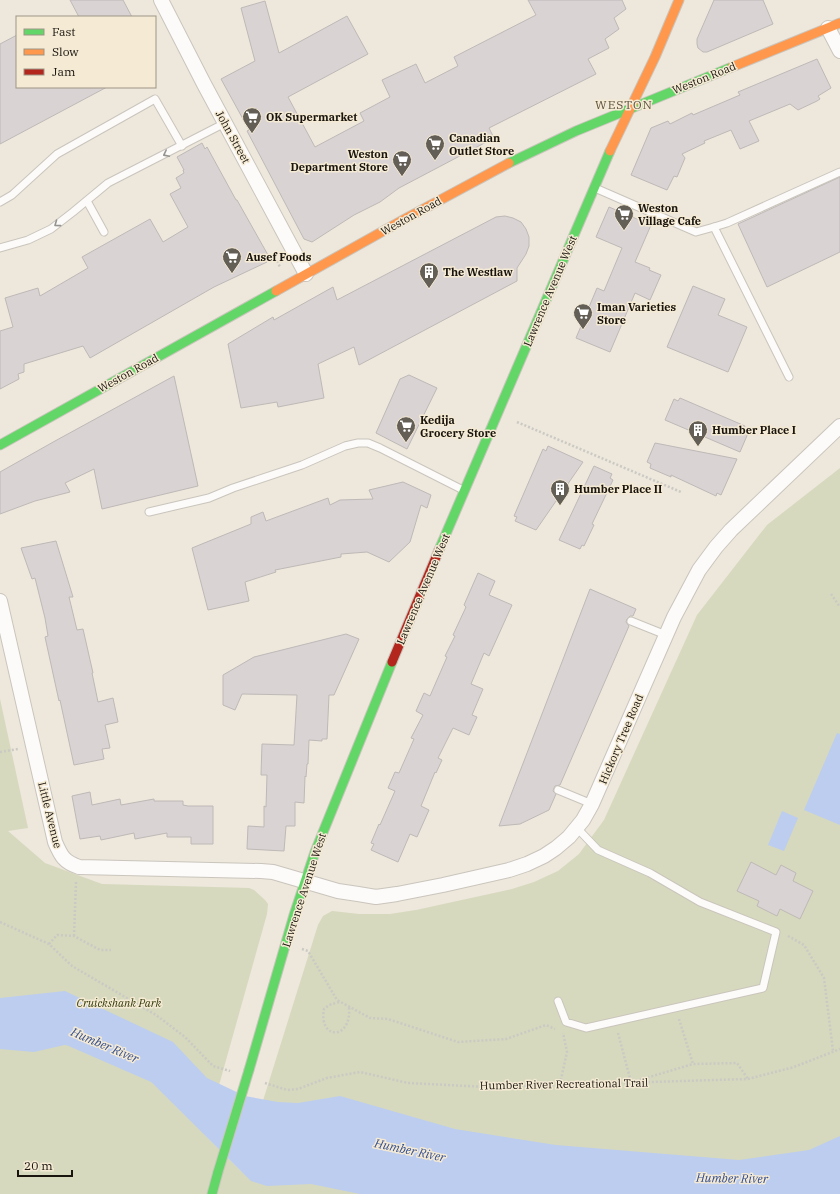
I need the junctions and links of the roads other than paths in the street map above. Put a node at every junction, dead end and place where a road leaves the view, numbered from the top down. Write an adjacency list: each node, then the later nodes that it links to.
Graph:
1 (161, 0): 6 (street, John Street)
2 (679, 0): 5 (main road, Lawrence Avenue West)
3 (834, 25): 4 (street); 5 (main road, Weston Road)
4 (840, 51)
5 (630, 109): 9 (main road, Lawrence Avenue West); 15 (main road, Weston Road)
6 (225, 123): 7 (lane); 15 (street, John Street)
7 (182, 146): 10 (lane, one-way to 10); 11 (lane)
8 (840, 172): 12 (lane)
9 (594, 188): 12 (lane); 19 (main road, Lawrence Avenue West)
10 (87, 201): 13 (lane); 14 (lane, one-way to 14)
11 (0, 202)
12 (714, 227): 16 (lane)
13 (104, 232)
14 (0, 248)
15 (306, 274): 18 (main road, Weston Road)
16 (789, 376)
17 (840, 426): 23 (street, Hickory Tree Road)
18 (0, 444)
19 (465, 492): 20 (lane); 27 (main road, Lawrence Avenue West)
20 (149, 512)
21 (0, 601): 27 (street, Little Avenue)
22 (631, 621): 23 (lane)
23 (666, 635): 25 (street, Hickory Tree Road)
24 (558, 790): 25 (lane)
25 (592, 804): 26 (street, Hickory Tree Road)
26 (577, 828): 27 (street, Hickory Tree Road); 28 (lane)
27 (305, 881): 29 (main road, Lawrence Avenue West, bridge)
28 (558, 1001)
29 (212, 1194)

